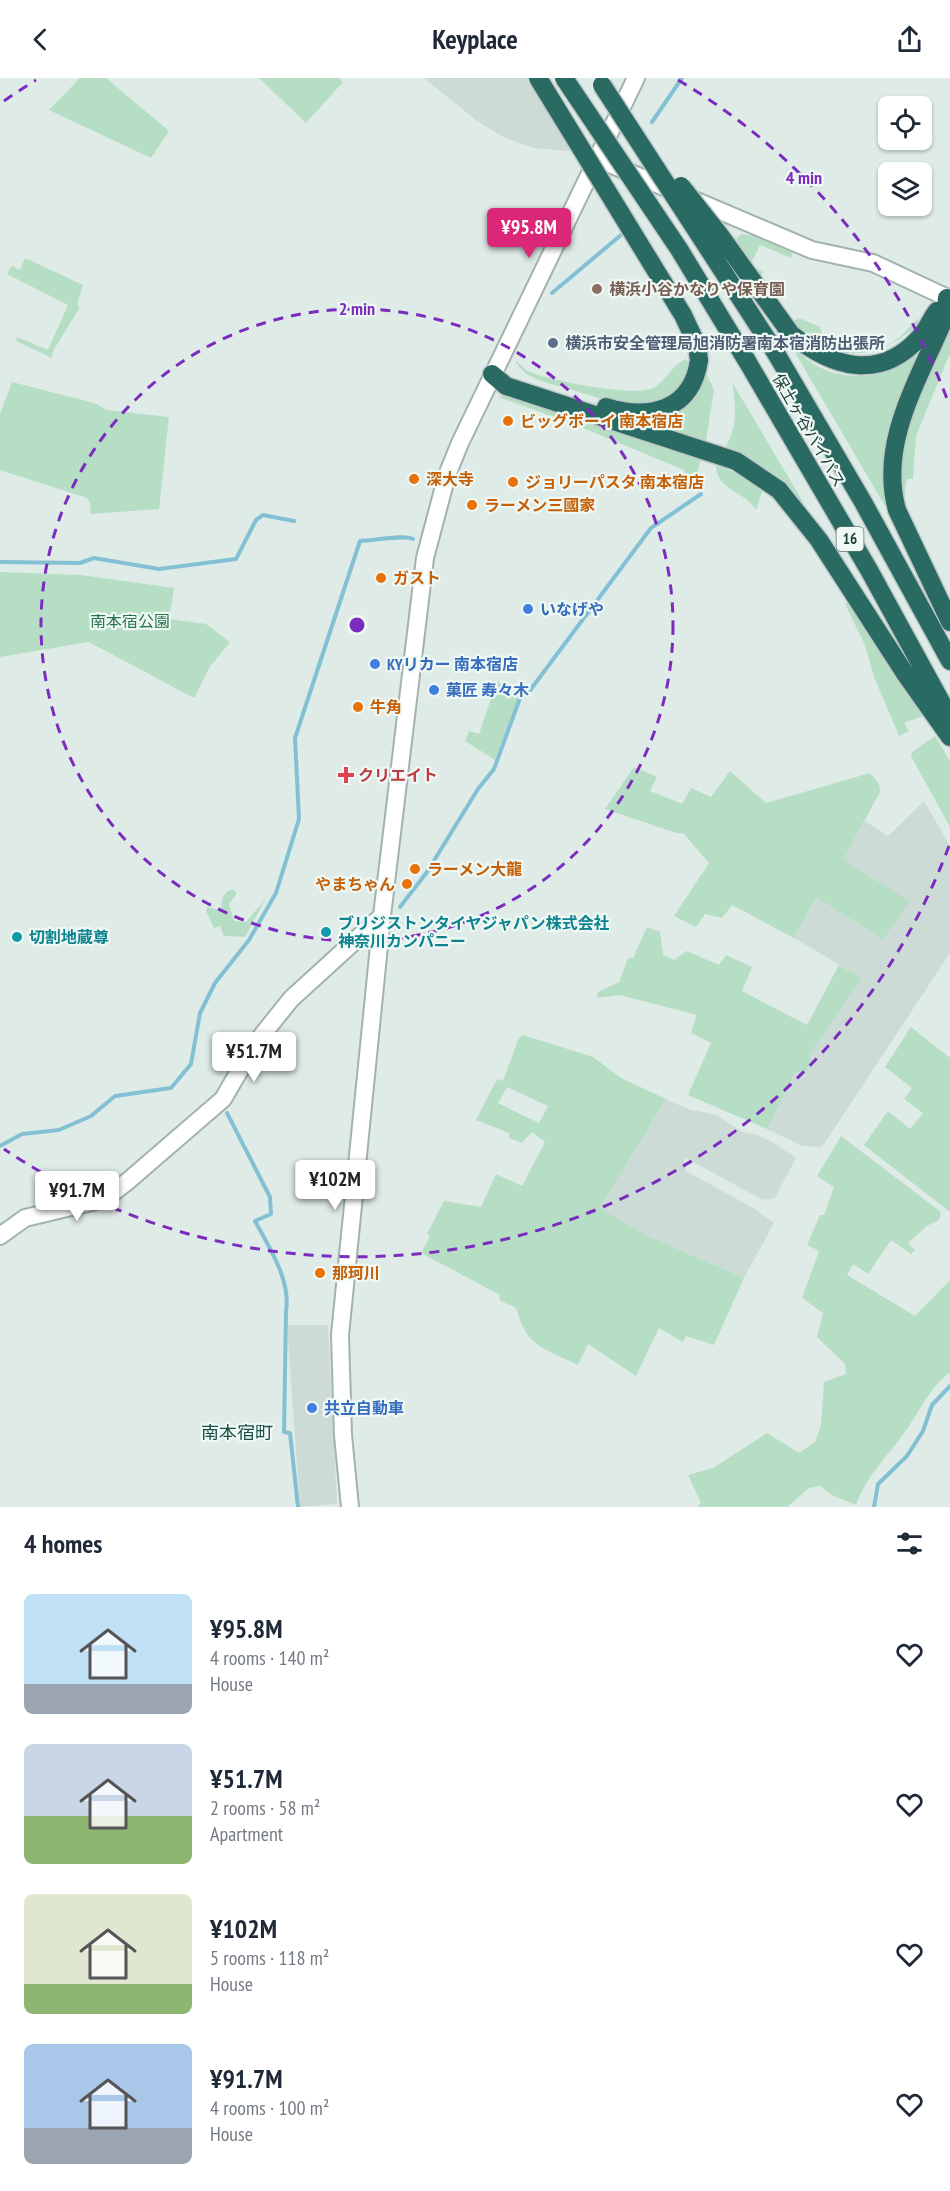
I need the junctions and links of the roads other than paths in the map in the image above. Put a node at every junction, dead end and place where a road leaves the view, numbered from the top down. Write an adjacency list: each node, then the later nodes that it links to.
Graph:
1 (538, 78): 7 (highway, bridge)
2 (564, 78): 10 (highway, 保土ヶ谷バイパス / 16, bridge)
3 (636, 78): 5 (street)
4 (599, 82): 6 (highway, bridge); 9 (highway, 保土ヶ谷バイパス / 16, bridge)
5 (598, 159): 6 (street); 7 (street)
6 (949, 298): 8 (highway)
7 (492, 374): 11 (highway); 12 (street)
8 (950, 622)
9 (950, 662)
10 (950, 718)
11 (950, 737)
12 (382, 916): 13 (street); 14 (street)
13 (0, 1236)
14 (350, 1507)

